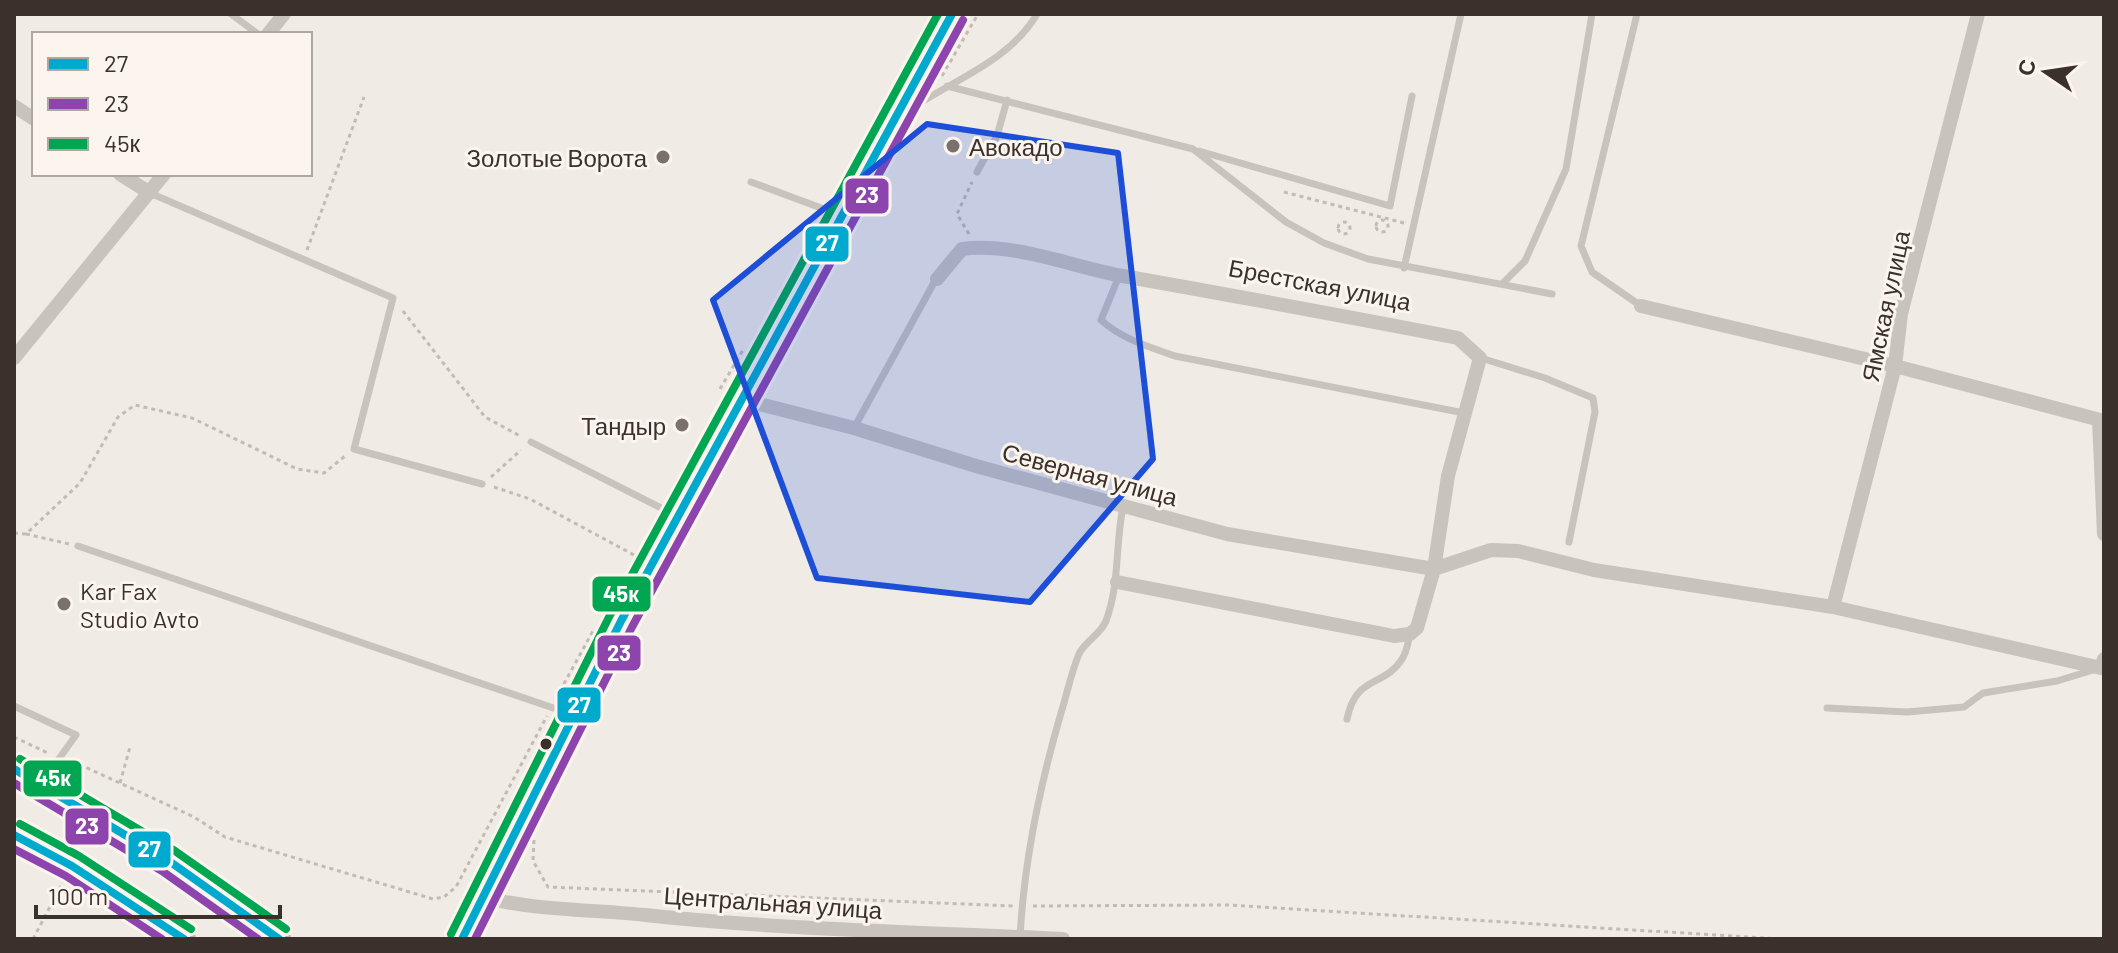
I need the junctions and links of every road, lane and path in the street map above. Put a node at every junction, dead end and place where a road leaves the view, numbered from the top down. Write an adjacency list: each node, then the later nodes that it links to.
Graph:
1 (231, 14): 10 (lane)
2 (284, 14): 11 (street)
3 (952, 14): 19 (main road)
4 (978, 14): 15 (path)
5 (1037, 14): 12 (lane)
6 (1461, 14): 30 (lane)
7 (1592, 14): 36 (lane)
8 (1637, 14): 39 (lane)
9 (1978, 14): 43 (street, Ямская улица)
10 (255, 32)
11 (270, 32)
12 (947, 86): 15 (lane); 16 (lane)
13 (1412, 96): 20 (lane)
14 (364, 97): 32 (path)
15 (930, 97): 19 (lane)
16 (1007, 100): 20 (lane); 21 (lane)
17 (14, 106): 18 (street)
18 (32, 118)
19 (890, 124): 28 (main road)
20 (1193, 149): 33 (lane)
21 (977, 172): 31 (path)
22 (123, 176): 26 (street)
23 (163, 176): 26 (street)
24 (751, 182): 28 (lane)
25 (1284, 192): 27 (path)
26 (150, 193): 32 (lane); 41 (street)
27 (1349, 209): 29 (path); 30 (path)
28 (842, 216): 44 (main road)
29 (1346, 222)
30 (1414, 226): 33 (lane)
31 (977, 237)
32 (303, 261): 38 (lane)
33 (1404, 268): 36 (lane)
34 (1119, 275): 35 (street, Брестская улица); 42 (street, Брестская улица); 45 (lane)
35 (937, 279): 47 (lane)
36 (1501, 285): 37 (lane)
37 (1552, 294)
38 (393, 298): 48 (path); 49 (lane)
39 (1641, 306): 43 (street)
40 (743, 350): 44 (path)
41 (14, 358)
42 (1480, 358): 45 (street); 56 (lane)
43 (1895, 366): 46 (street); 61 (street, Ямская улица)
44 (730, 394): 47 (street, Северная улица); 52 (main road)
45 (1464, 413): 59 (street)
46 (2102, 421): 55 (street)
47 (854, 428): 51 (street, Северная улица)
48 (531, 442): 50 (path); 52 (lane)
49 (354, 449): 50 (lane); 54 (path)
50 (482, 484): 58 (path)
51 (1123, 506): 59 (street, Северная улица); 60 (lane)
52 (677, 516): 66 (main road)
53 (14, 533): 54 (path)
54 (26, 534): 57 (path)
55 (2104, 534)
56 (1569, 542)
57 (78, 546): 66 (lane)
58 (634, 555)
59 (1434, 572): 61 (street); 62 (street)
60 (1117, 582): 62 (street); 78 (lane)
61 (1833, 607): 63 (street)
62 (1410, 634): 67 (lane)
63 (2102, 664): 65 (lane)
64 (14, 706): 70 (lane)
65 (1827, 708)
66 (562, 711): 73 (path); 77 (main road)
67 (1347, 719)
68 (14, 737): 70 (path)
69 (130, 747): 73 (path)
70 (61, 757): 72 (lane); 73 (path)
71 (14, 769): 72 (main road)
72 (42, 783): 85 (main road)
73 (120, 783)
74 (534, 828): 78 (path)
75 (14, 835): 84 (main road)
76 (63, 882): 83 (path)
77 (482, 897): 80 (street, Центральная улица); 81 (main road)
78 (1021, 906): 79 (path); 82 (lane)
79 (1620, 931): 87 (path); 88 (path)
80 (865, 935): 82 (street, Центральная улица)
81 (463, 937)
82 (1020, 937): 86 (street, Центральная улица)
83 (33, 939)
84 (184, 939)
85 (279, 939)
86 (1063, 939)
87 (1620, 939)
88 (1780, 939)

